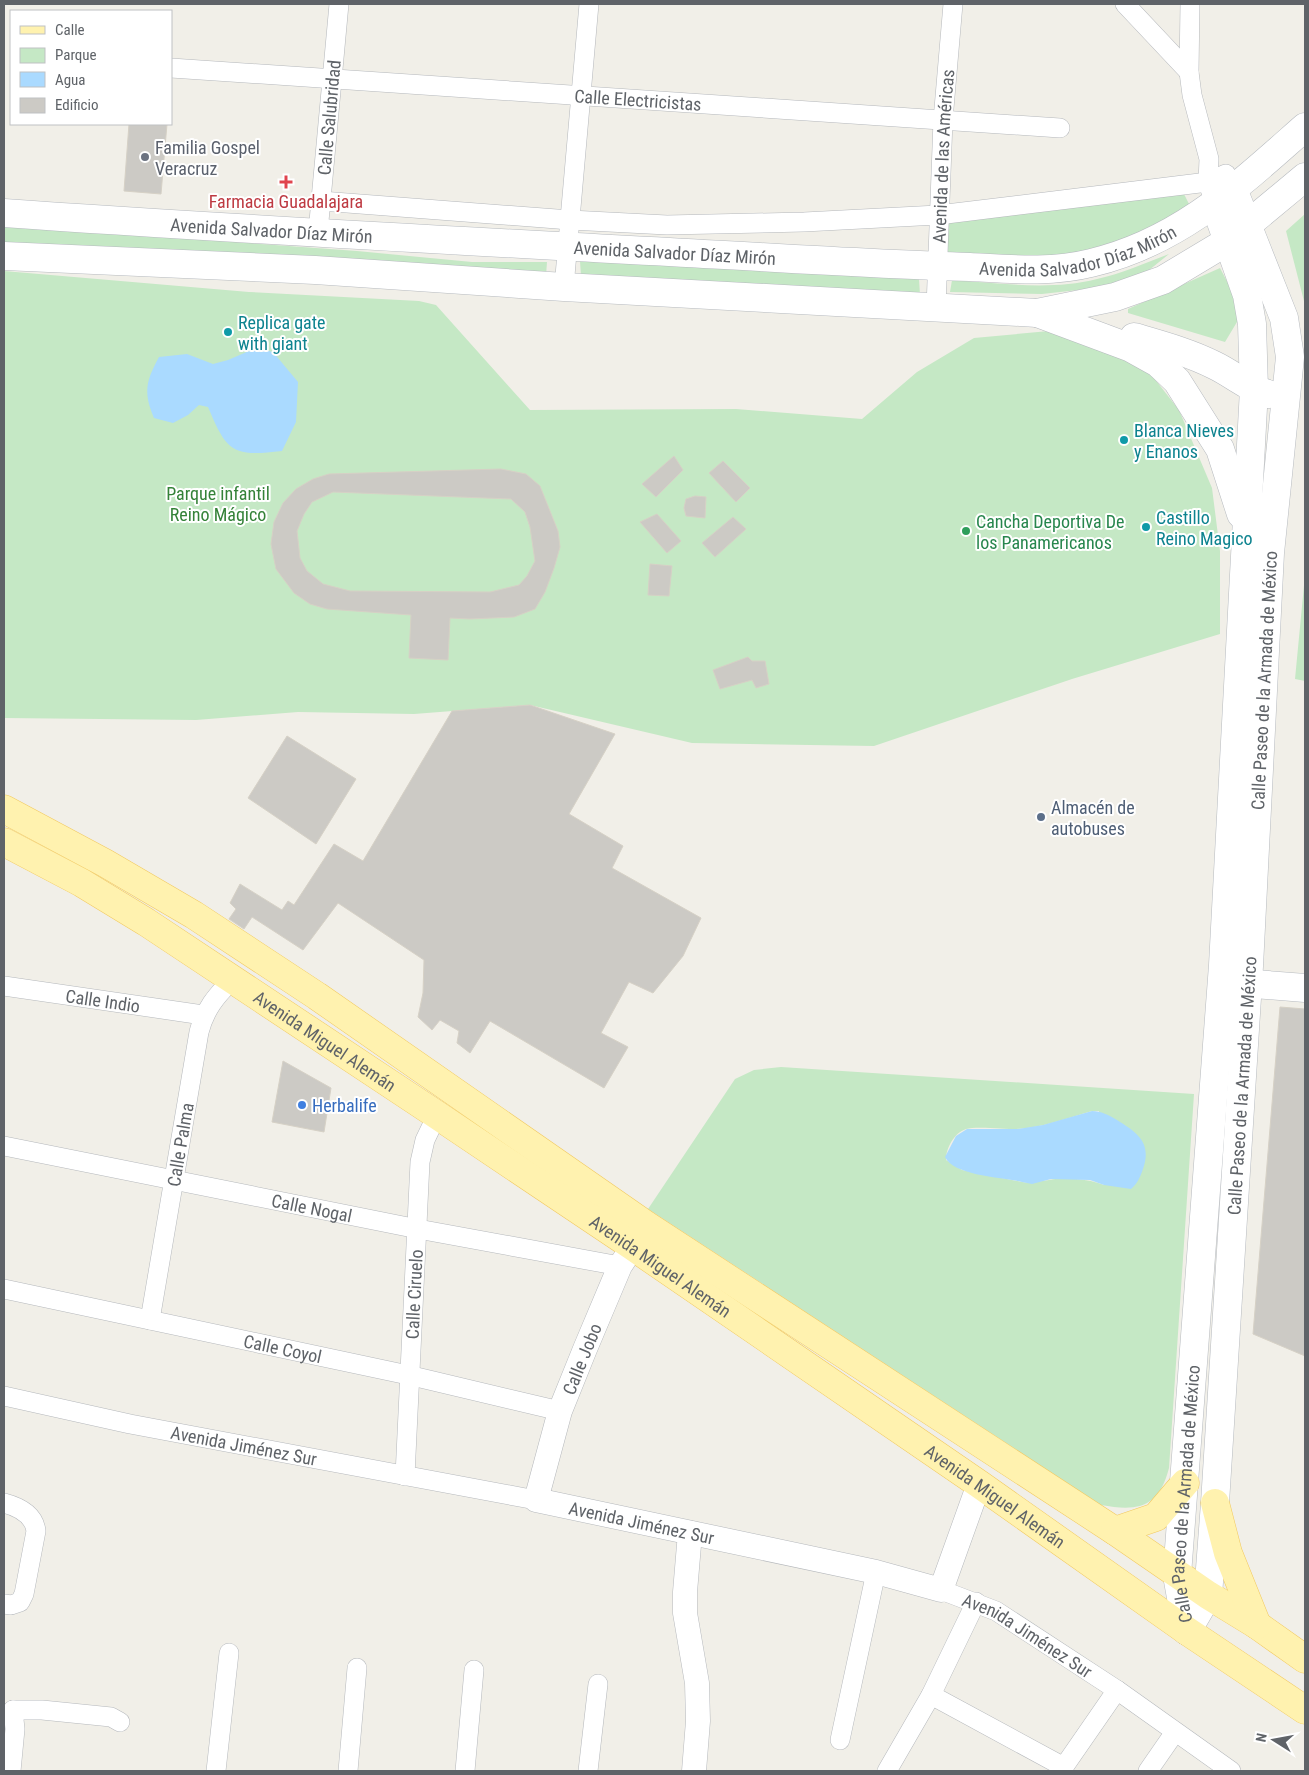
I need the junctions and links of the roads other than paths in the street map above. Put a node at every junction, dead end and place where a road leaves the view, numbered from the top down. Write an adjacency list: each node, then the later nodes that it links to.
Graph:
1 (339, 4): 9 (street, Calle Salubridad)
2 (589, 4): 10 (street)
3 (948, 4): 4 (street)
4 (953, 4): 11 (street, Avenida de las Américas)
5 (1125, 4): 8 (street)
6 (1190, 4): 8 (street)
7 (172, 68): 9 (street, Calle Electricistas)
8 (1189, 72): 15 (street)
9 (332, 79): 10 (street, Calle Electricistas); 16 (street, Calle Salubridad)
10 (581, 95): 11 (street, Calle Electricistas); 20 (street)
11 (943, 120): 13 (street, Calle Electricistas); 18 (street, Avenida de las Américas)
12 (1305, 127): 15 (main road, Avenida Salvador Díaz Mirón)
13 (1060, 128)
14 (1305, 177): 21 (main road)
15 (1221, 188): 18 (street, Avenida Salvador Díaz Mirón); 21 (main road, Calle Paseo de la Armada de México); 23 (main road, Avenida Salvador Díaz Mirón)
16 (321, 201): 19 (street, Calle Salubridad); 20 (street, Avenida Salvador Díaz Mirón)
17 (4, 213): 19 (main road, Avenida Salvador Díaz Mirón)
18 (938, 215): 20 (street, Avenida Salvador Díaz Mirón); 23 (street, Avenida de las Américas)
19 (318, 232): 20 (main road, Avenida Salvador Díaz Mirón)
20 (568, 233): 23 (main road, Avenida Salvador Díaz Mirón); 24 (street)
21 (1238, 233): 26 (main road); 28 (main road, Calle Paseo de la Armada de México); 29 (main road, Calle Paseo de la Armada de México)
22 (4, 256): 24 (main road)
23 (938, 266): 25 (street, Avenida de las Américas)
24 (564, 287): 25 (main road)
25 (936, 308): 26 (main road)
26 (1037, 312): 27 (main road)
27 (1076, 327): 28 (main road); 30 (main road)
28 (1254, 390): 29 (main road); 30 (main road, Calle Paseo de la Armada de México)
29 (1286, 399): 34 (main road, Calle Paseo de la Armada de México)
30 (1246, 526): 34 (main road, Calle Paseo de la Armada de México)
31 (4, 809): 47 (main road, Avenida Miguel Alemán)
32 (4, 842): 35 (main road, Avenida Miguel Alemán)
33 (1305, 970): 34 (main road)
34 (1235, 974): 37 (main road); 39 (main road, Calle Paseo de la Armada de México); 40 (main road, Calle Paseo de la Armada de México)
35 (232, 980): 38 (street, Calle Palma); 41 (main road, Avenida Miguel Alemán)
36 (4, 986): 38 (street, Calle Indio)
37 (1305, 988)
38 (203, 1015): 43 (street, Calle Palma)
39 (1214, 1088): 40 (main road); 44 (main road, Calle Paseo de la Armada de México)
40 (1241, 1088): 45 (main road, Calle Paseo de la Armada de México)
41 (437, 1115): 46 (street, Calle Ciruelo); 47 (main road, Avenida Miguel Alemán)
42 (4, 1146): 43 (street, Calle Nogal)
43 (173, 1180): 46 (street, Calle Nogal); 49 (street, Calle Palma)
44 (1206, 1187): 45 (main road); 54 (main road, Calle Paseo de la Armada de México)
45 (1235, 1188): 58 (main road, Calle Paseo de la Armada de México)
46 (418, 1230): 47 (street, Calle Nogal); 50 (street, Calle Ciruelo)
47 (633, 1246): 52 (street, Calle Jobo); 55 (main road, Avenida Miguel Alemán); 59 (main road, Avenida Miguel Alemán)
48 (4, 1289): 49 (street, Calle Coyol)
49 (150, 1320): 50 (street, Calle Coyol)
50 (408, 1376): 52 (street, Calle Coyol); 53 (street, Calle Ciruelo)
51 (4, 1396): 53 (street, Avenida Jiménez Sur)
52 (560, 1411): 56 (street, Calle Jobo)
53 (405, 1476): 56 (street, Avenida Jiménez Sur)
54 (1184, 1483): 59 (main road); 62 (main road, Calle Paseo de la Armada de México)
55 (979, 1484): 63 (street); 68 (main road, Avenida Miguel Alemán)
56 (536, 1500): 60 (street, Avenida Jiménez Sur)
57 (4, 1503): 66 (street)
58 (1215, 1503): 64 (main road, Calle Paseo de la Armada de México); 67 (main road)
59 (1115, 1531): 62 (main road, Avenida Miguel Alemán)
60 (690, 1533): 61 (street, Avenida Jiménez Sur); 87 (street)
61 (876, 1572): 63 (street, Avenida Jiménez Sur); 80 (street)
62 (1177, 1575): 64 (main road, Avenida Miguel Alemán); 68 (main road, Calle Paseo de la Armada de México)
63 (941, 1590): 65 (street, Avenida Jiménez Sur)
64 (1208, 1595): 67 (main road, Avenida Miguel Alemán); 68 (main road, Calle Paseo de la Armada de México)
65 (976, 1602): 74 (street, Avenida Jiménez Sur); 75 (street)
66 (12, 1603)
67 (1257, 1625): 70 (main road, Avenida Miguel Alemán)
68 (1187, 1632): 77 (main road, Avenida Miguel Alemán)
69 (229, 1653): 83 (street)
70 (1305, 1659)
71 (357, 1668): 84 (street)
72 (474, 1670): 85 (street)
73 (598, 1684): 86 (street)
74 (1117, 1690): 79 (street, Avenida Jiménez Sur); 81 (street)
75 (930, 1695): 81 (street); 88 (street)
76 (8, 1706): 78 (street); 82 (street)
77 (1305, 1710)
78 (120, 1722)
79 (1174, 1732): 89 (street); 90 (street, Avenida Jiménez Sur)
80 (840, 1740)
81 (1062, 1769)
82 (11, 1771)
83 (216, 1771)
84 (348, 1771)
85 (465, 1771)
86 (588, 1771)
87 (694, 1771)
88 (887, 1771)
89 (1148, 1771)
90 (1231, 1771)

